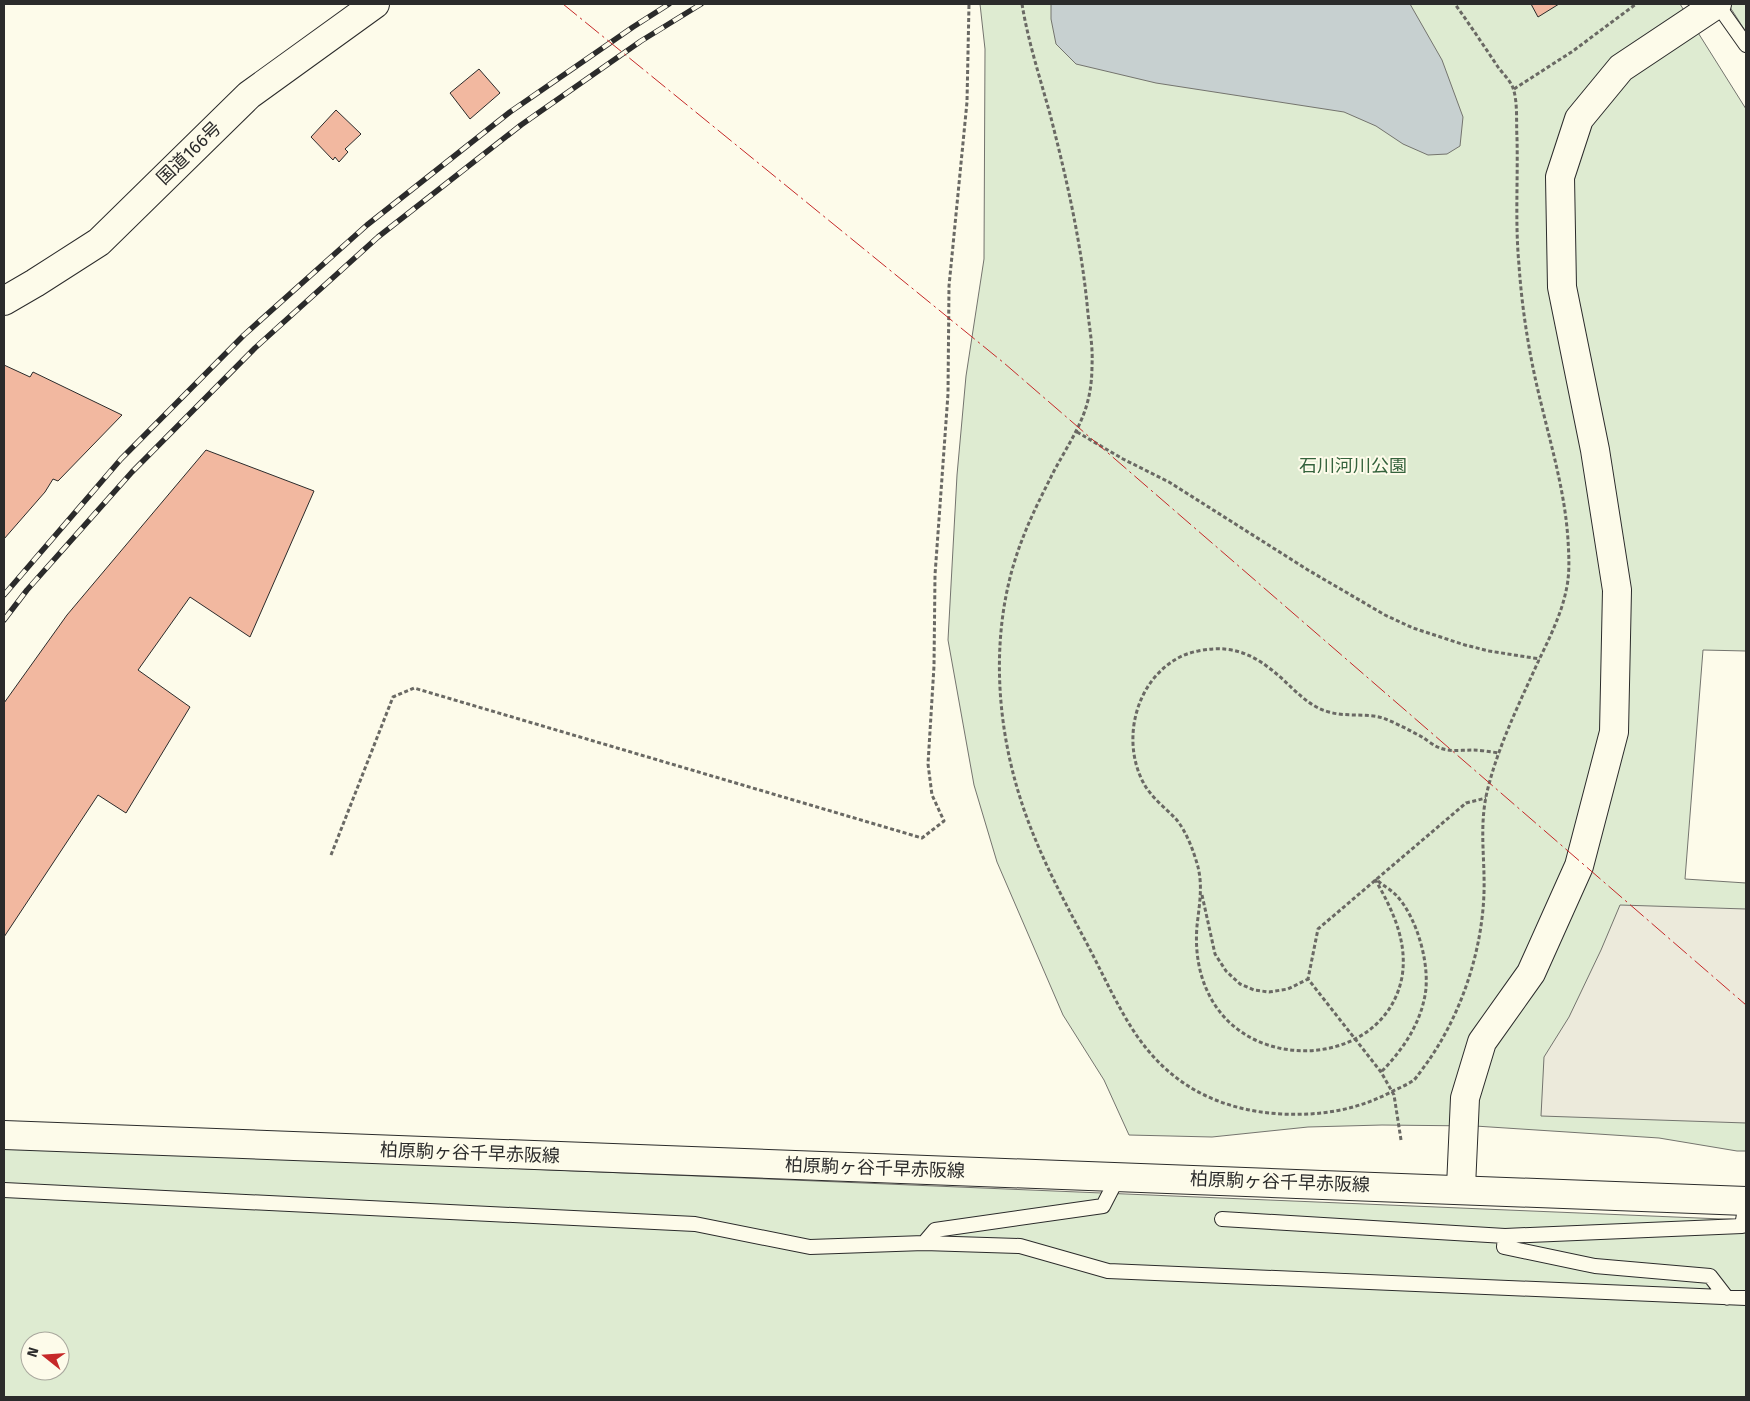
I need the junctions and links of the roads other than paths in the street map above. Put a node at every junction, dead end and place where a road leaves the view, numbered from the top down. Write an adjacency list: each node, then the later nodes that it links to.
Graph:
1 (375, 4): 4 (main road, 国道166号)
2 (1717, 4): 3 (lane); 7 (main road)
3 (1746, 45)
4 (4, 301)
5 (4, 1135): 6 (main road, 柏原駒ヶ谷千早赤阪線)
6 (1118, 1177): 7 (main road, 柏原駒ヶ谷千早赤阪線); 12 (lane)
7 (1462, 1188): 9 (main road, 柏原駒ヶ谷千早赤阪線)
8 (4, 1190): 12 (lane)
9 (1746, 1202): 11 (lane)
10 (1222, 1219): 11 (lane)
11 (1505, 1236): 13 (lane)
12 (924, 1242): 13 (lane)
13 (1727, 1298): 14 (lane)
14 (1746, 1298)

